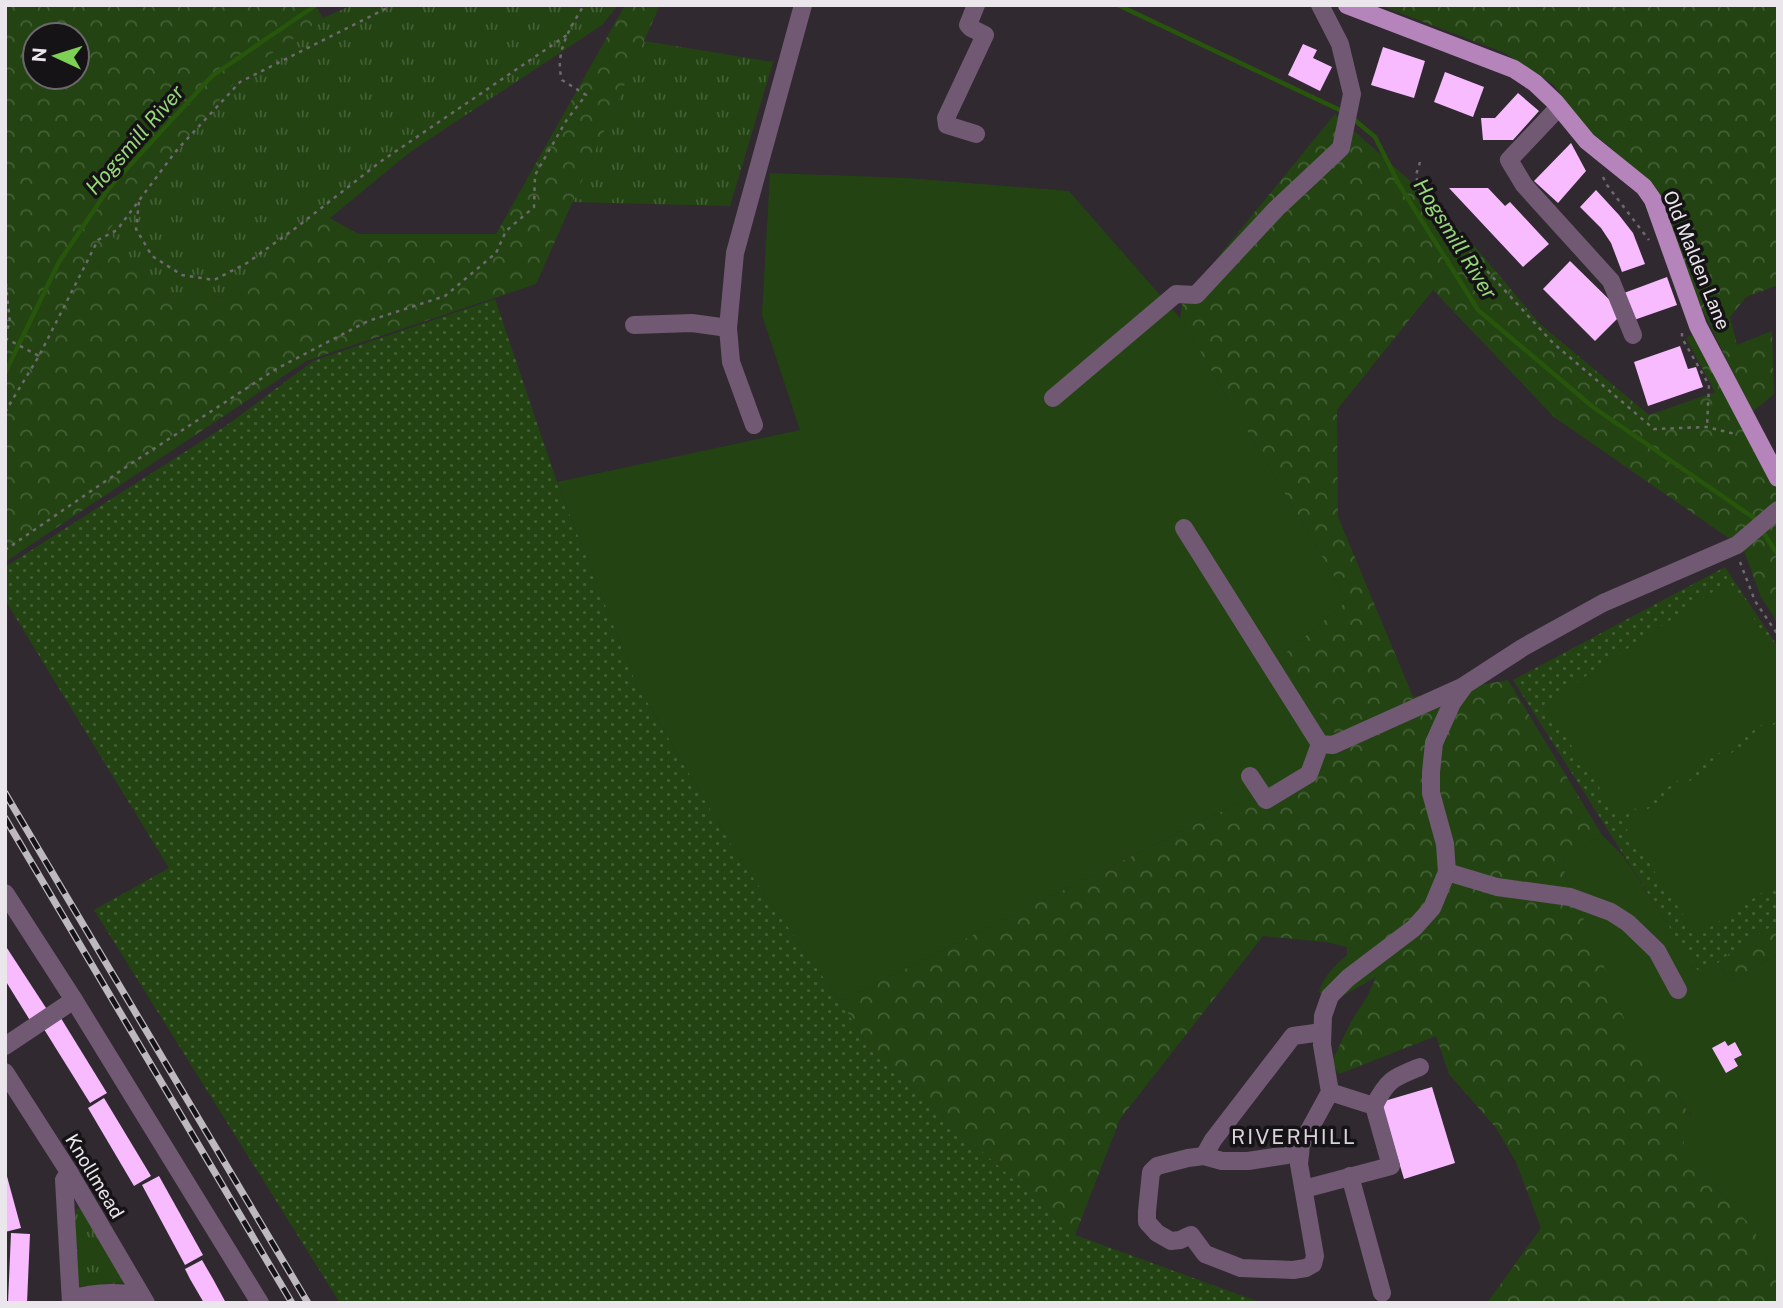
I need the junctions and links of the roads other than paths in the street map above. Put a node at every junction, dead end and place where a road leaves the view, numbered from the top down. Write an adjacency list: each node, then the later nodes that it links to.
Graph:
1 (803, 5): 8 (street)
2 (976, 5): 6 (street)
3 (1321, 5): 10 (street)
4 (1347, 5): 5 (main road, Old Malden Lane)
5 (1559, 107): 9 (street); 12 (main road, Old Malden Lane)
6 (976, 134)
7 (634, 325): 8 (street)
8 (728, 328): 11 (street)
9 (1633, 335)
10 (1054, 398)
11 (754, 425)
12 (1778, 478)
13 (1777, 511): 15 (street)
14 (1184, 528): 16 (street)
15 (1465, 685): 16 (street); 18 (street)
16 (1320, 744): 17 (street)
17 (1250, 776)
18 (1447, 872): 20 (street); 22 (street)
19 (5, 893): 21 (street)
20 (1678, 990)
21 (74, 1000): 23 (street); 36 (street)
22 (1322, 1032): 26 (street); 29 (street)
23 (5, 1046)
24 (1420, 1068): 27 (street)
25 (5, 1072): 30 (street, Knollmead)
26 (1331, 1092): 27 (street); 28 (street)
27 (1374, 1106): 31 (street)
28 (1301, 1145): 29 (street); 32 (street)
29 (1204, 1156): 32 (street)
30 (69, 1172): 34 (street, Knollmead); 35 (street)
31 (1350, 1177): 32 (street); 33 (street)
32 (1304, 1189)
33 (1382, 1293)
34 (144, 1299): 35 (street)
35 (71, 1301)
36 (260, 1303)

